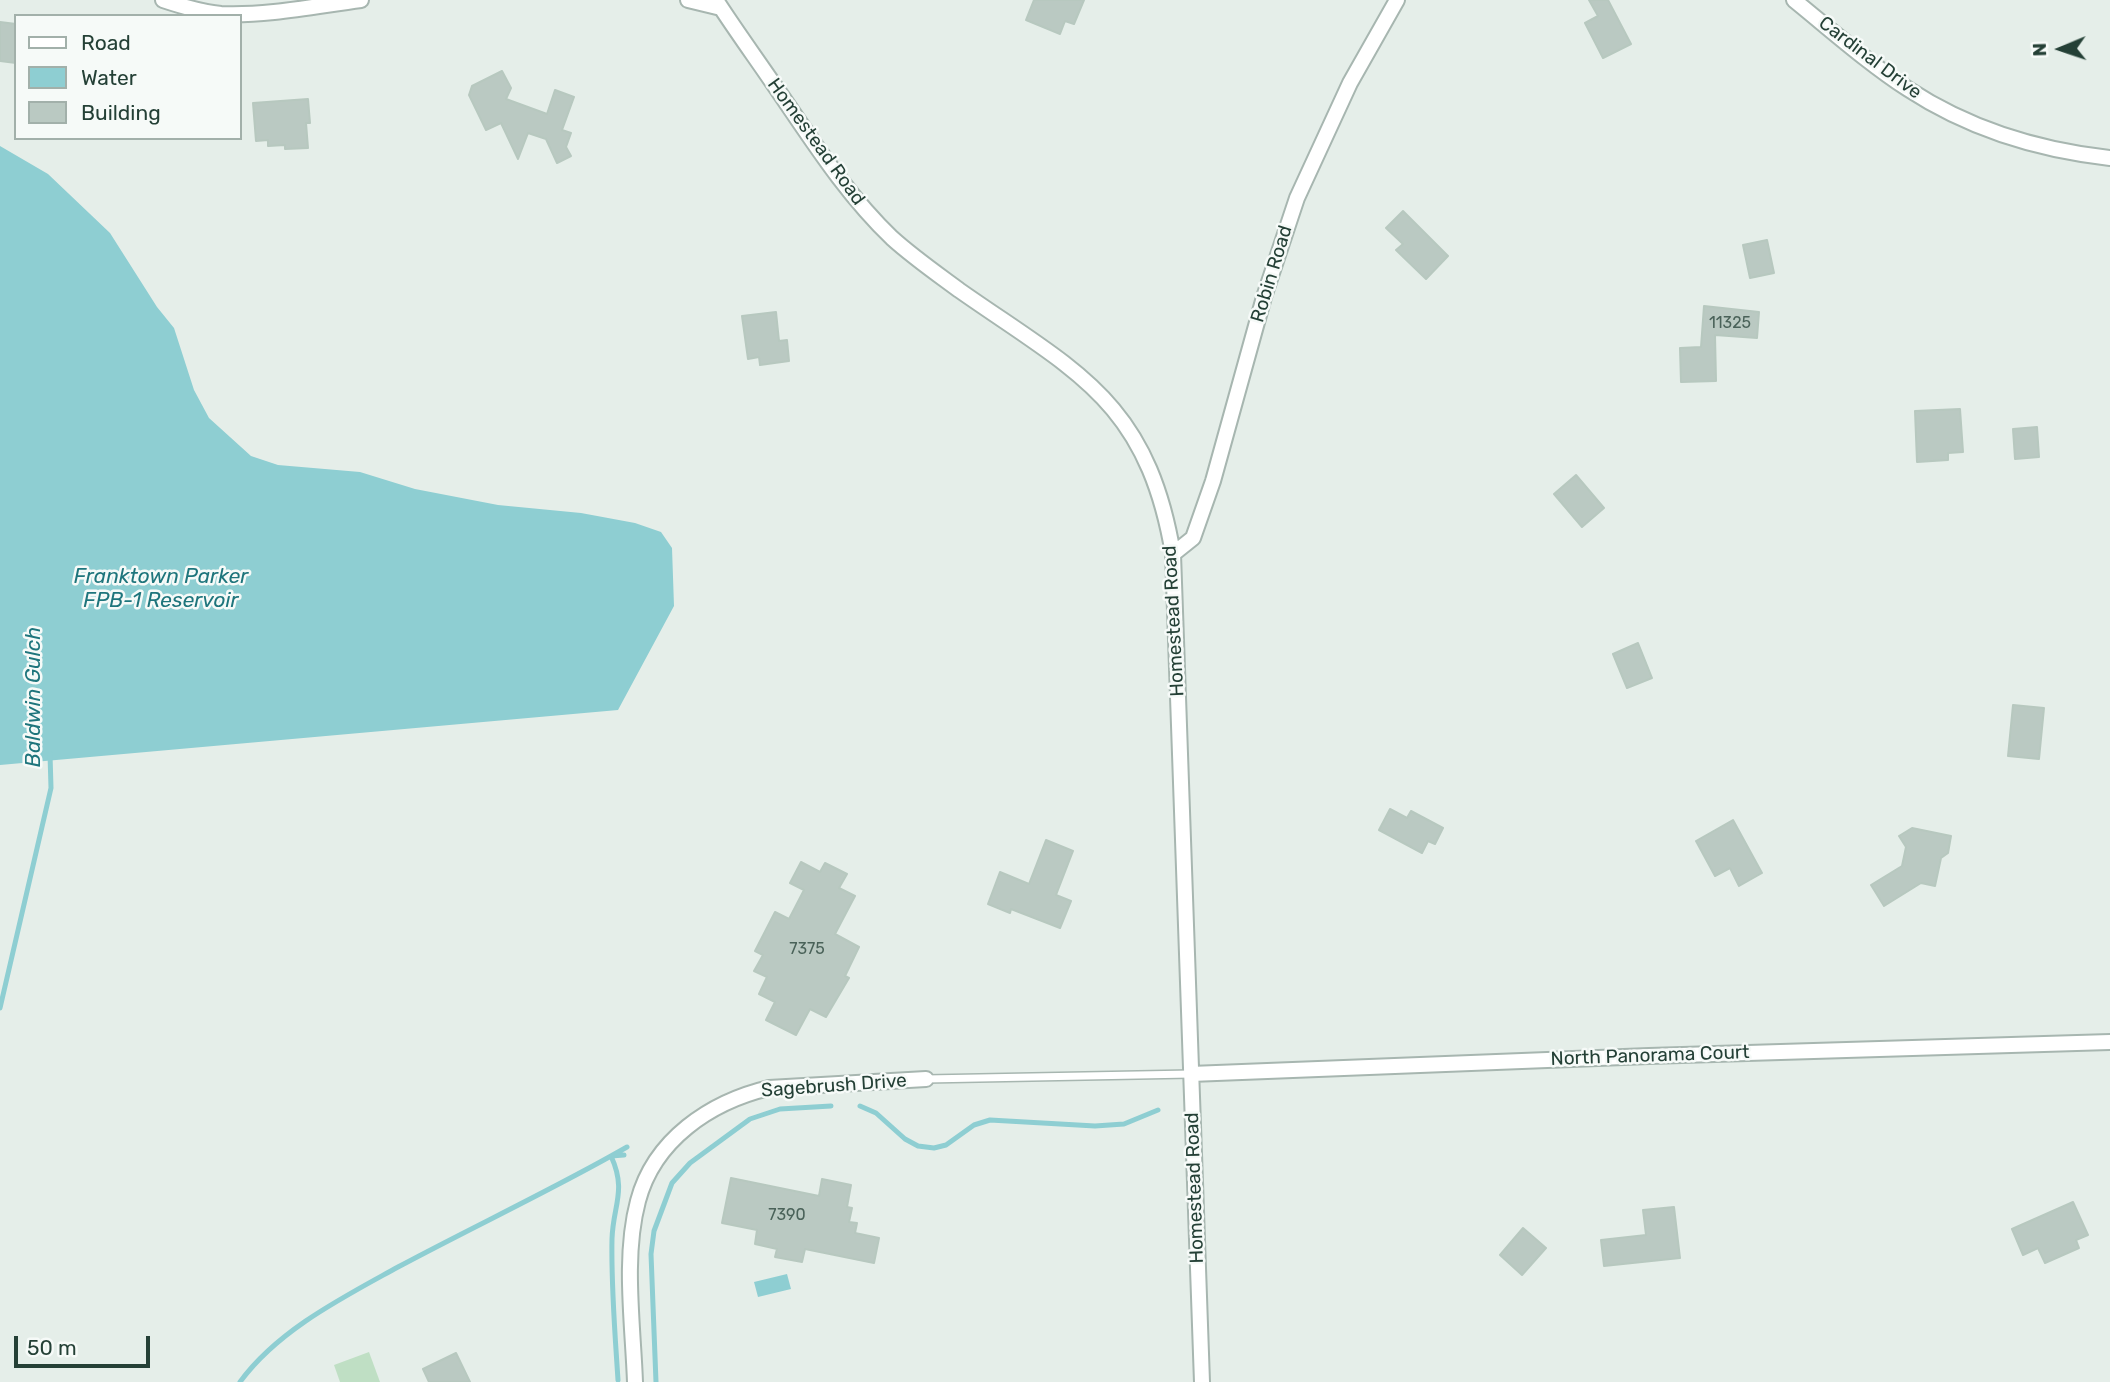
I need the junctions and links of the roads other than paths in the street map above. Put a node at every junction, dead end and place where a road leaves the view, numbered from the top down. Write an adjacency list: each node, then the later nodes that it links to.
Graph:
1 (163, 0): 2 (street)
2 (360, 0)
3 (688, 0): 6 (street)
4 (1397, 0): 8 (street, Robin Road)
5 (1794, 0): 7 (street, Cardinal Drive)
6 (718, 4): 8 (street, Homestead Road)
7 (2110, 158)
8 (1173, 554): 10 (street, Homestead Road)
9 (2110, 1042): 10 (street, North Panorama Court)
10 (1191, 1074): 11 (lane); 13 (street, Homestead Road)
11 (926, 1079): 12 (street, Sagebrush Drive)
12 (635, 1382)
13 (1202, 1382)

